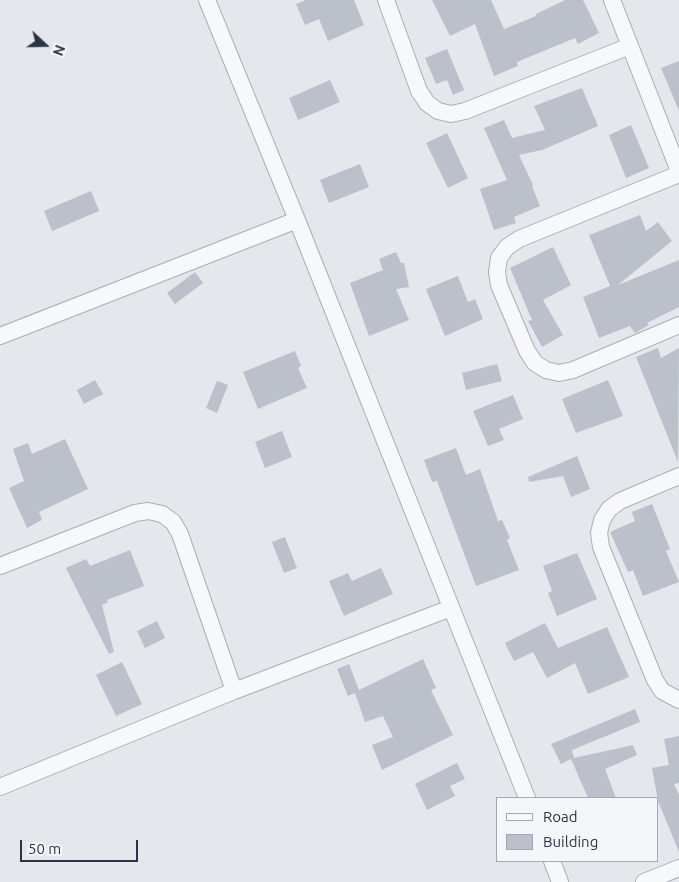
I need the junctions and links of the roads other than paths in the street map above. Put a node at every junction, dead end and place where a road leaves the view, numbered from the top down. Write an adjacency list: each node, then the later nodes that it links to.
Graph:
1 (207, 0): 6 (street)
2 (386, 0): 4 (street)
3 (612, 0): 4 (street)
4 (630, 46): 5 (street)
5 (679, 173): 7 (street)
6 (297, 220): 8 (street); 11 (street)
7 (679, 324)
8 (0, 336)
9 (679, 476): 13 (street)
10 (0, 566): 12 (street)
11 (451, 608): 12 (street); 15 (street)
12 (234, 691): 14 (street)
13 (679, 700)
14 (0, 787)
15 (527, 797)
16 (552, 862): 18 (street)
17 (679, 868): 19 (street)
18 (560, 882)
19 (644, 882)

